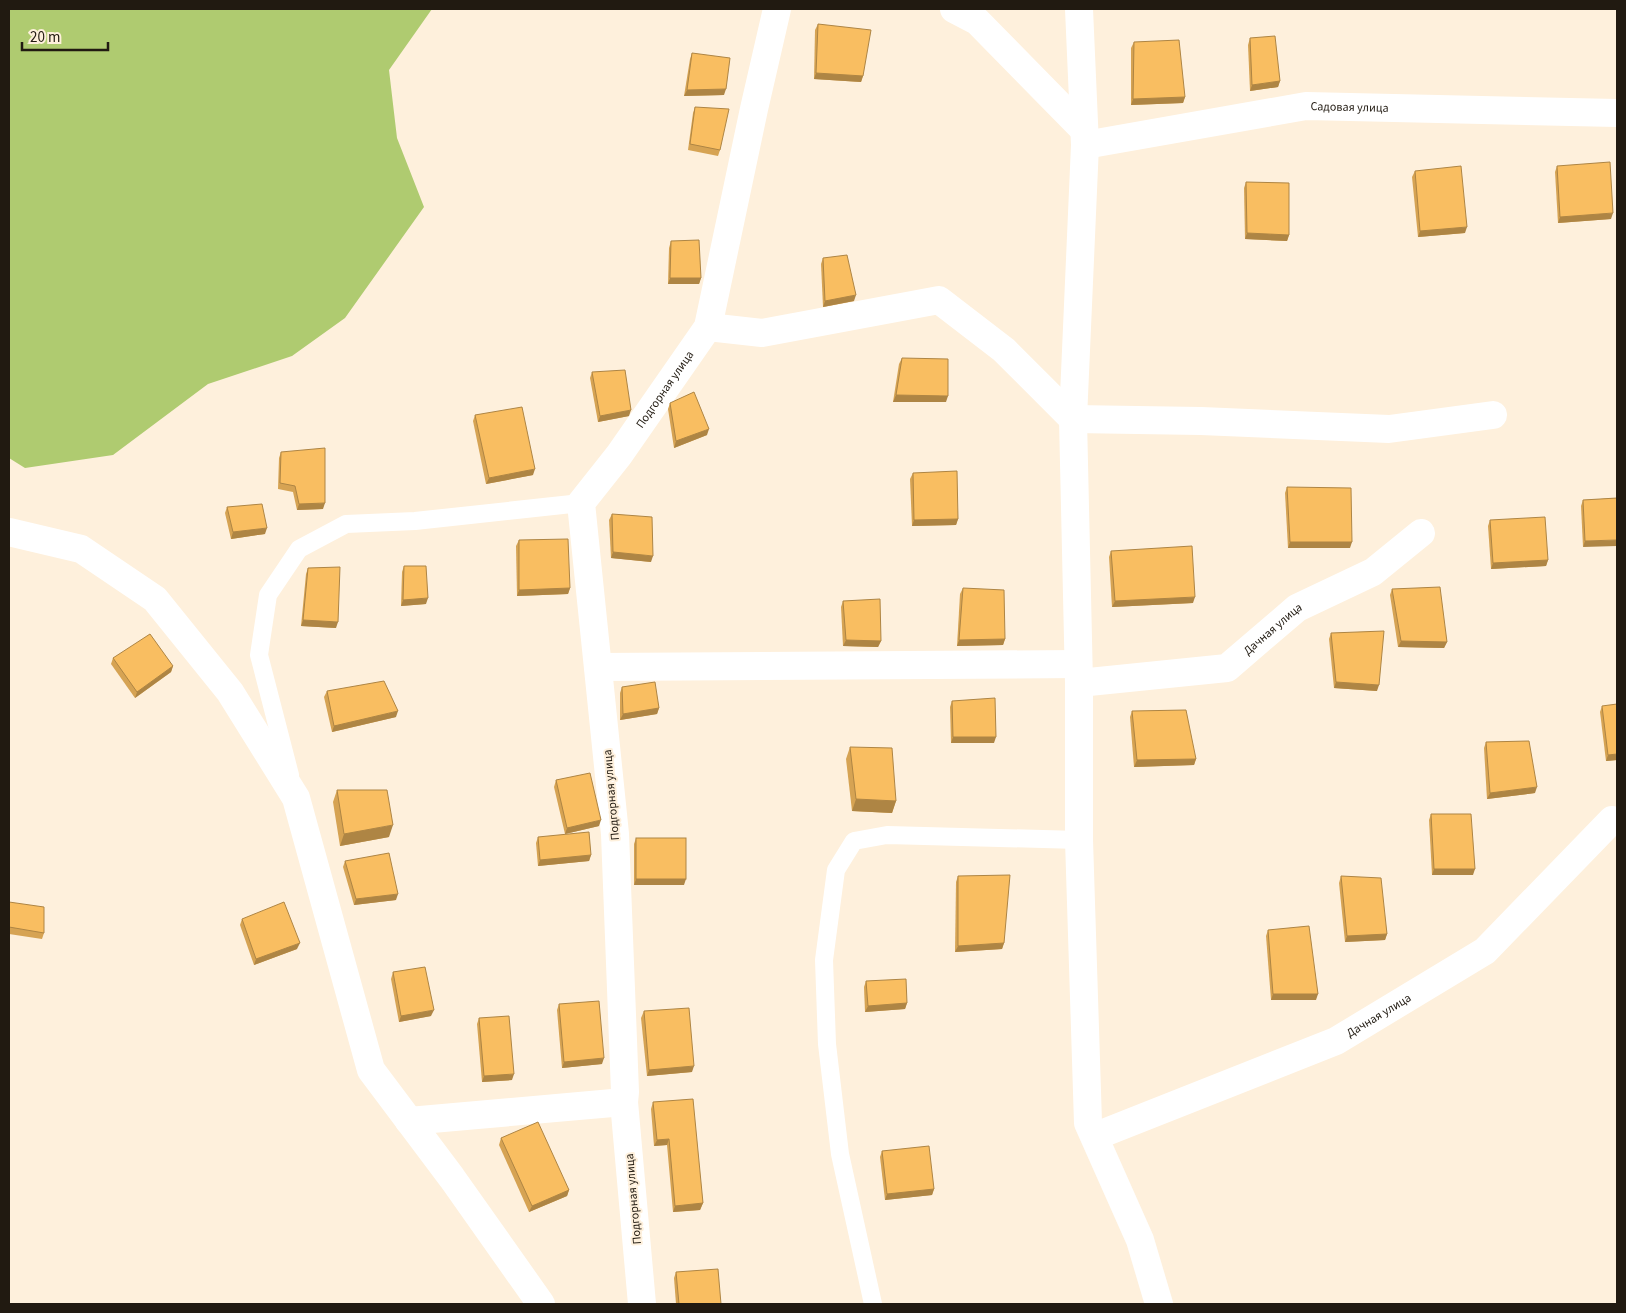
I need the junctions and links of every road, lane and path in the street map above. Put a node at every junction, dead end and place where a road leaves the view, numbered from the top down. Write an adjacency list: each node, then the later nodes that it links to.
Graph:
1 (778, 9): 6 (street)
2 (1079, 9): 5 (street)
3 (965, 13): 5 (street)
4 (1617, 113): 5 (street, Садовая улица)
5 (1084, 137): 8 (street)
6 (708, 327): 8 (street); 9 (street, Подгорная улица)
7 (1493, 415): 8 (street)
8 (1072, 419): 13 (street)
9 (581, 504): 12 (street, Подгорная улица); 14 (lane)
10 (9, 532): 14 (street)
11 (1421, 533): 13 (street, Дачная улица)
12 (598, 667): 13 (street, Дачная улица); 17 (street, Подгорная улица)
13 (1079, 673): 16 (street)
14 (296, 798): 18 (street)
15 (1612, 820): 19 (street, Дачная улица)
16 (1079, 840): 19 (street); 22 (lane)
17 (624, 1102): 18 (street); 21 (street, Подгорная улица)
18 (409, 1121): 20 (street)
19 (1096, 1136): 23 (street)
20 (541, 1304)
21 (642, 1304)
22 (873, 1304)
23 (1159, 1304)

